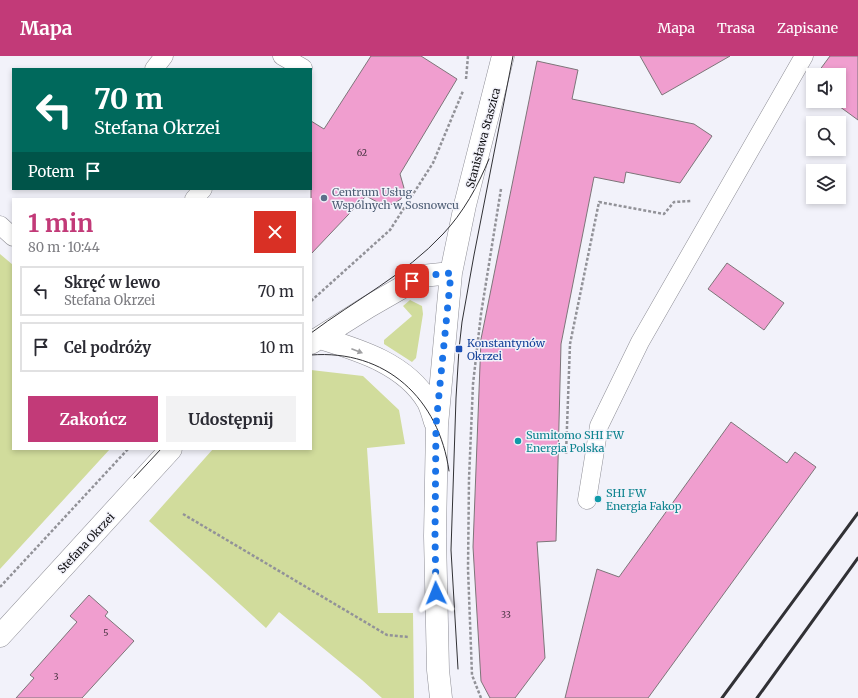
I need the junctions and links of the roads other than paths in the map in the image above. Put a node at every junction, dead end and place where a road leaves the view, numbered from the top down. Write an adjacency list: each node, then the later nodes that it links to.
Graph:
1 (164, 56): 5 (lane)
2 (282, 56): 6 (lane)
3 (504, 56): 11 (street, Stanisława Staszica)
4 (804, 56): 15 (lane)
5 (155, 68)
6 (303, 68)
7 (202, 190): 8 (lane)
8 (195, 198)
9 (0, 225): 10 (lane)
10 (12, 236)
11 (451, 273): 12 (street); 13 (street, Stanisława Staszica)
12 (316, 340): 13 (street, one-way to 13)
13 (436, 425): 17 (street, Stanisława Staszica)
14 (171, 450): 16 (street, Stefana Okrzei)
15 (587, 500)
16 (0, 636)
17 (441, 698)

